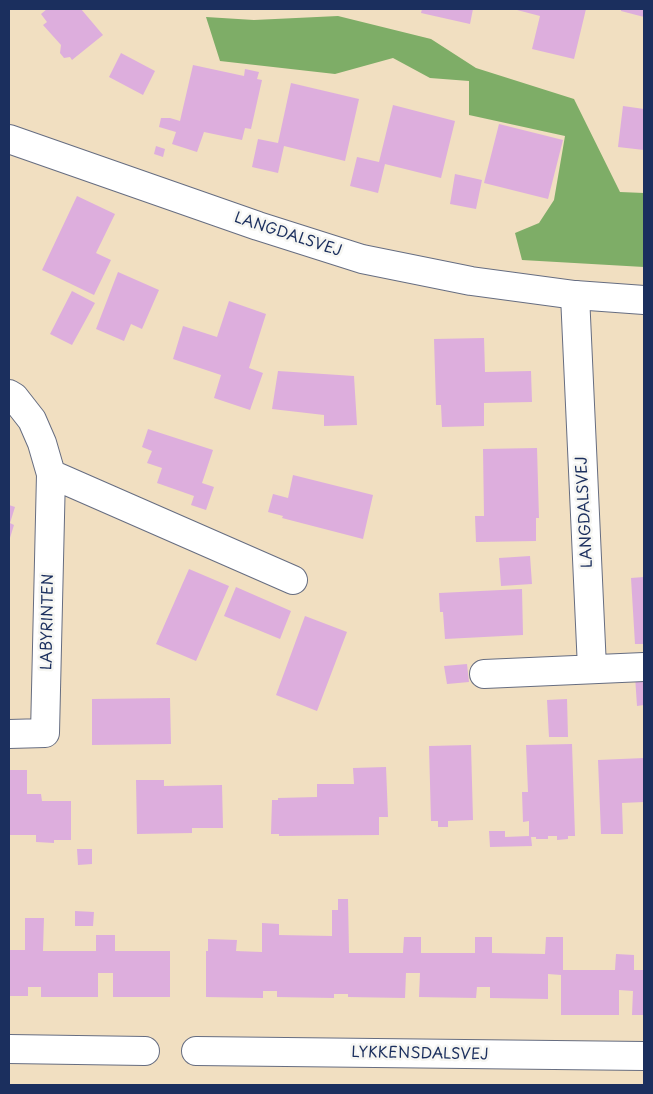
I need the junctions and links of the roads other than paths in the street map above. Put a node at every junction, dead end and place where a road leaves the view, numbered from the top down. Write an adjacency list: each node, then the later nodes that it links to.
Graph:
1 (9, 139): 2 (street, LANGDALSVEJ)
2 (575, 295): 3 (street, LANGDALSVEJ); 8 (street, LANGDALSVEJ)
3 (644, 300)
4 (9, 394): 5 (street, LABYRINTEN)
5 (51, 474): 6 (street); 10 (street, LABYRINTEN)
6 (293, 580)
7 (644, 667): 8 (street)
8 (592, 668): 9 (street)
9 (484, 674)
10 (9, 734)
11 (9, 1049): 12 (street)
12 (145, 1051)
13 (196, 1051): 14 (street, LYKKENSDALSVEJ)
14 (644, 1056)

